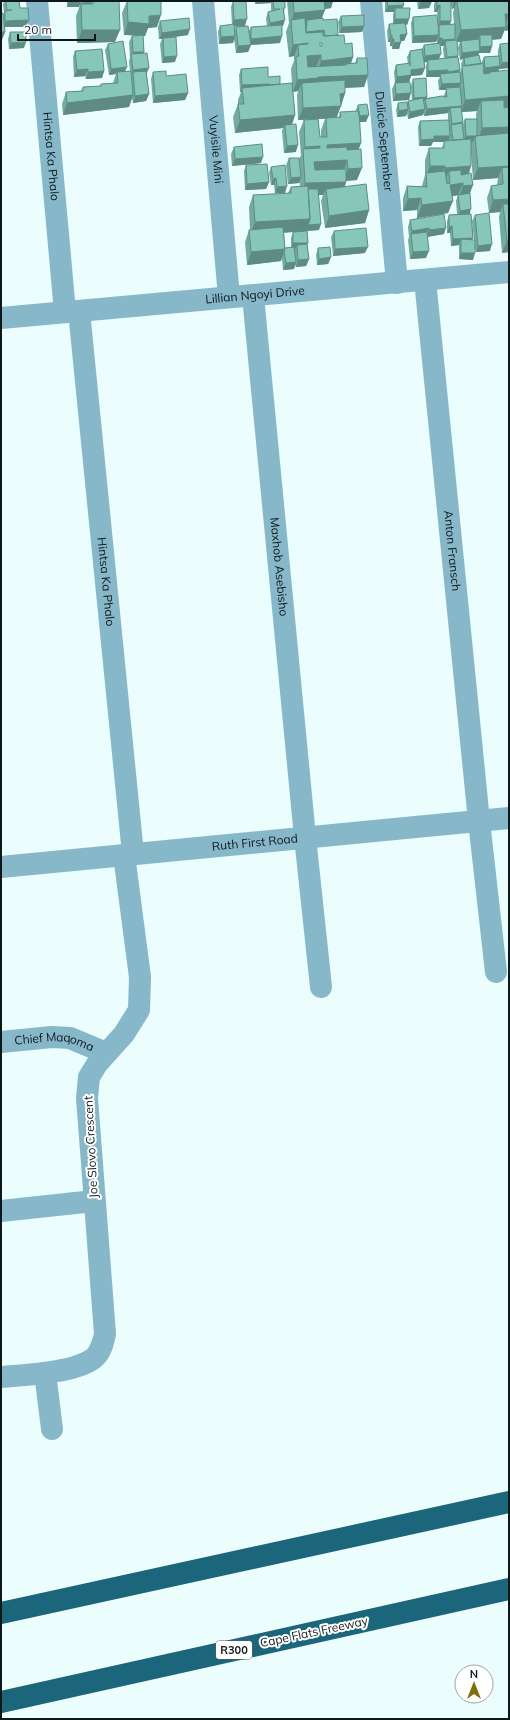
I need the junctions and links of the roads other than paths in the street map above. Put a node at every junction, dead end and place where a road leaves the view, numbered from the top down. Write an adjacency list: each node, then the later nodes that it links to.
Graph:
1 (37, 1): 9 (street, Hintsa Ka Phalo)
2 (203, 1): 8 (street, Vuyisile Mini)
3 (371, 1): 6 (street, Dulicie September)
4 (509, 272): 5 (street, Lillian Ngoyi Drive)
5 (425, 280): 6 (street, Lillian Ngoyi Drive); 12 (street, Anton Fransch)
6 (397, 283): 7 (street, Lillian Ngoyi Drive)
7 (253, 296): 8 (street, Lillian Ngoyi Drive); 13 (street, Maxhob Asebisho)
8 (229, 297): 9 (street, Lillian Ngoyi Drive)
9 (72, 311): 10 (street, Lillian Ngoyi Drive); 14 (street, Hintsa Ka Phalo)
10 (1, 318)
11 (509, 818): 12 (street, Ruth First Road)
12 (479, 821): 13 (street, Ruth First Road); 16 (street, Anton Fransch)
13 (305, 838): 14 (street, Ruth First Road); 17 (street, Maxhob Asebisho)
14 (128, 854): 15 (street, Ruth First Road); 19 (street, Joe Slovo Crescent)
15 (1, 867)
16 (496, 972)
17 (321, 986)
18 (1, 1042): 19 (street, Chief Maqoma)
19 (106, 1053): 20 (street, Joe Slovo Crescent)
20 (94, 1200): 21 (street); 22 (street, Joe Slovo Crescent)
21 (1, 1211)
22 (45, 1373): 23 (street, Joe Slovo Crescent); 24 (street)
23 (1, 1377)
24 (52, 1428)
25 (509, 1502): 27 (highway)
26 (509, 1589): 28 (highway, Cape Flats Freeway / R300)
27 (1, 1613)
28 (1, 1702)

